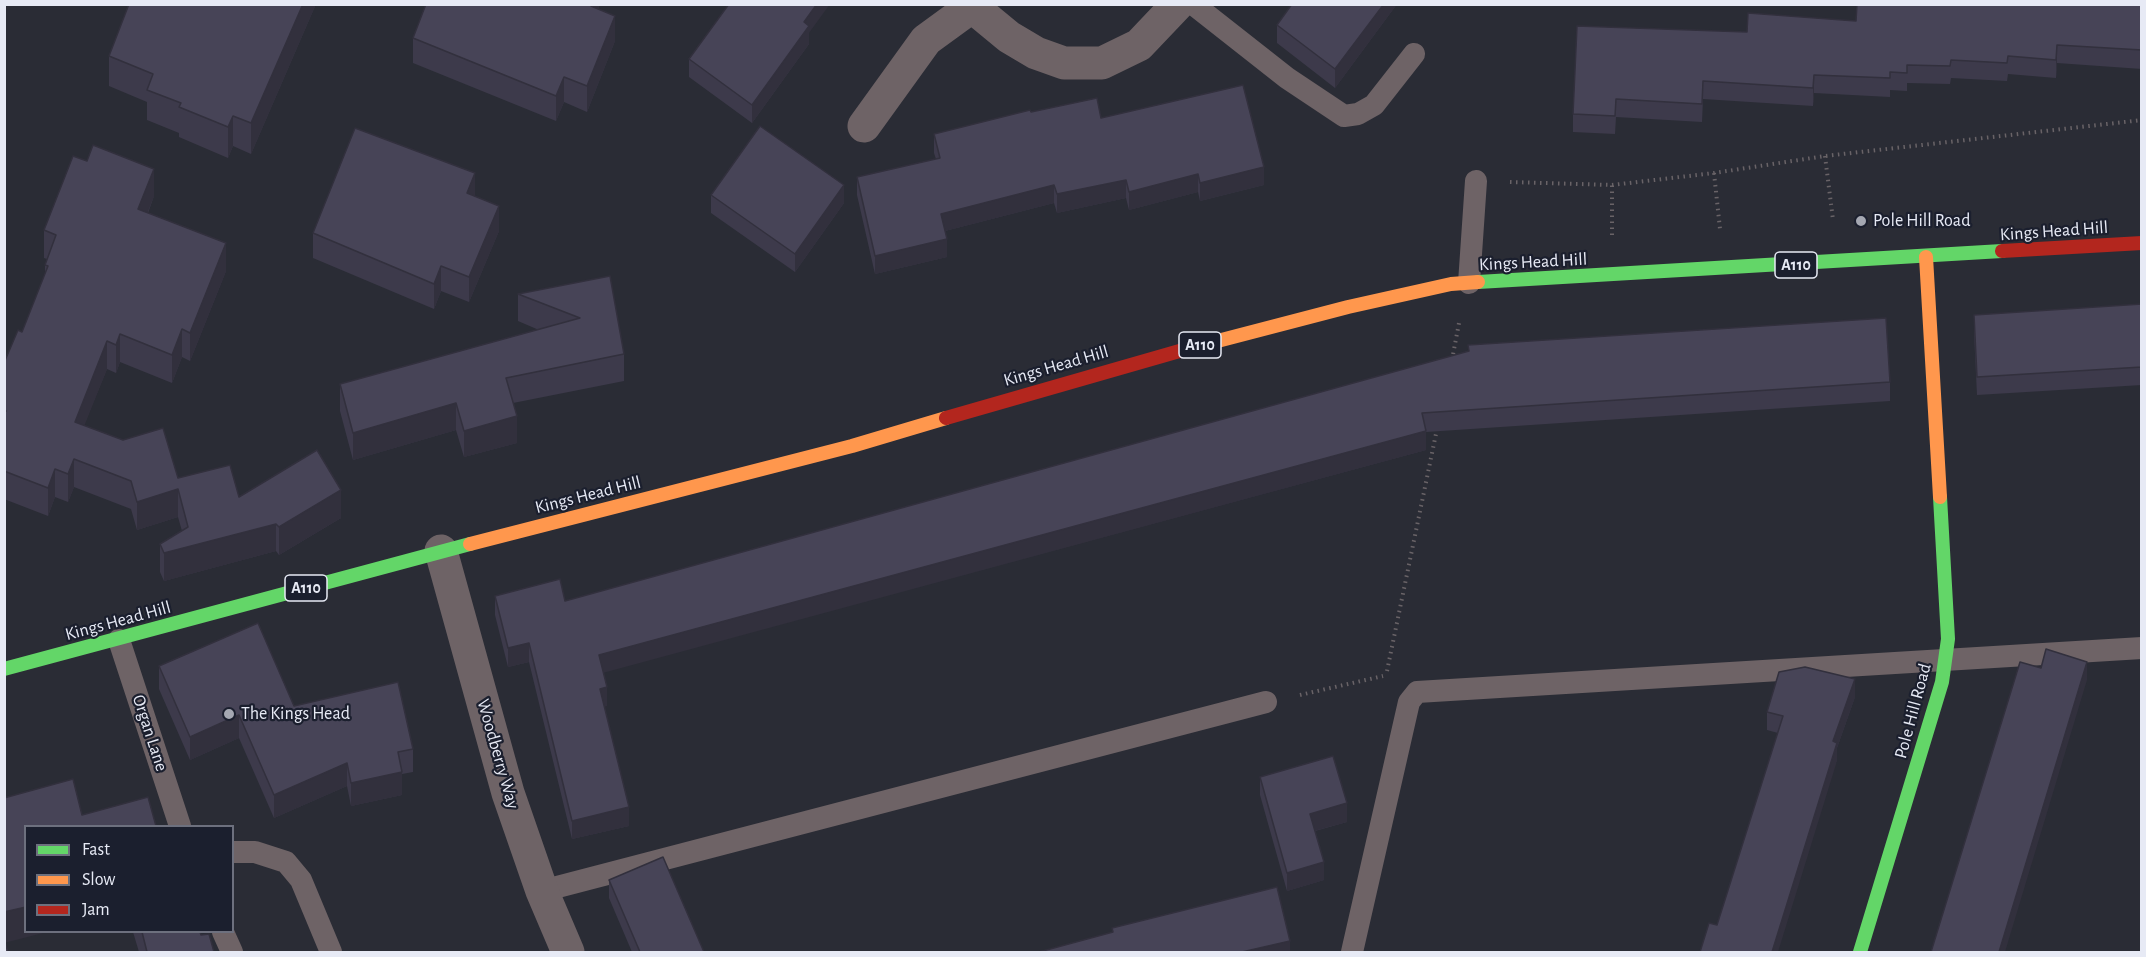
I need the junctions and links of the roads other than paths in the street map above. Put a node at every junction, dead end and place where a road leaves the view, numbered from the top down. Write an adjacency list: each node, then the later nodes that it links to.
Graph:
1 (1178, 4): 3 (street)
2 (1193, 4): 4 (lane)
3 (970, 6): 5 (street)
4 (1414, 54)
5 (864, 126)
6 (1476, 181): 9 (lane)
7 (2142, 243): 8 (main road, Kings Head Hill / A110)
8 (1926, 256): 9 (main road, Kings Head Hill / A110); 13 (main road, Pole Hill Road)
9 (1466, 283): 10 (main road, Kings Head Hill / A110)
10 (441, 551): 11 (main road, Kings Head Hill / A110); 18 (street, Woodberry Way)
11 (119, 640): 14 (main road, Kings Head Hill / A110); 16 (lane, Organ Lane)
12 (2142, 648): 13 (lane)
13 (1946, 659): 23 (lane); 24 (main road, Pole Hill Road)
14 (4, 669)
15 (1266, 702): 18 (lane)
16 (180, 825)
17 (234, 852): 21 (lane)
18 (542, 891): 22 (street, Woodberry Way)
19 (223, 933): 20 (lane)
20 (232, 952)
21 (331, 952)
22 (568, 952)
23 (1352, 952)
24 (1860, 952)

